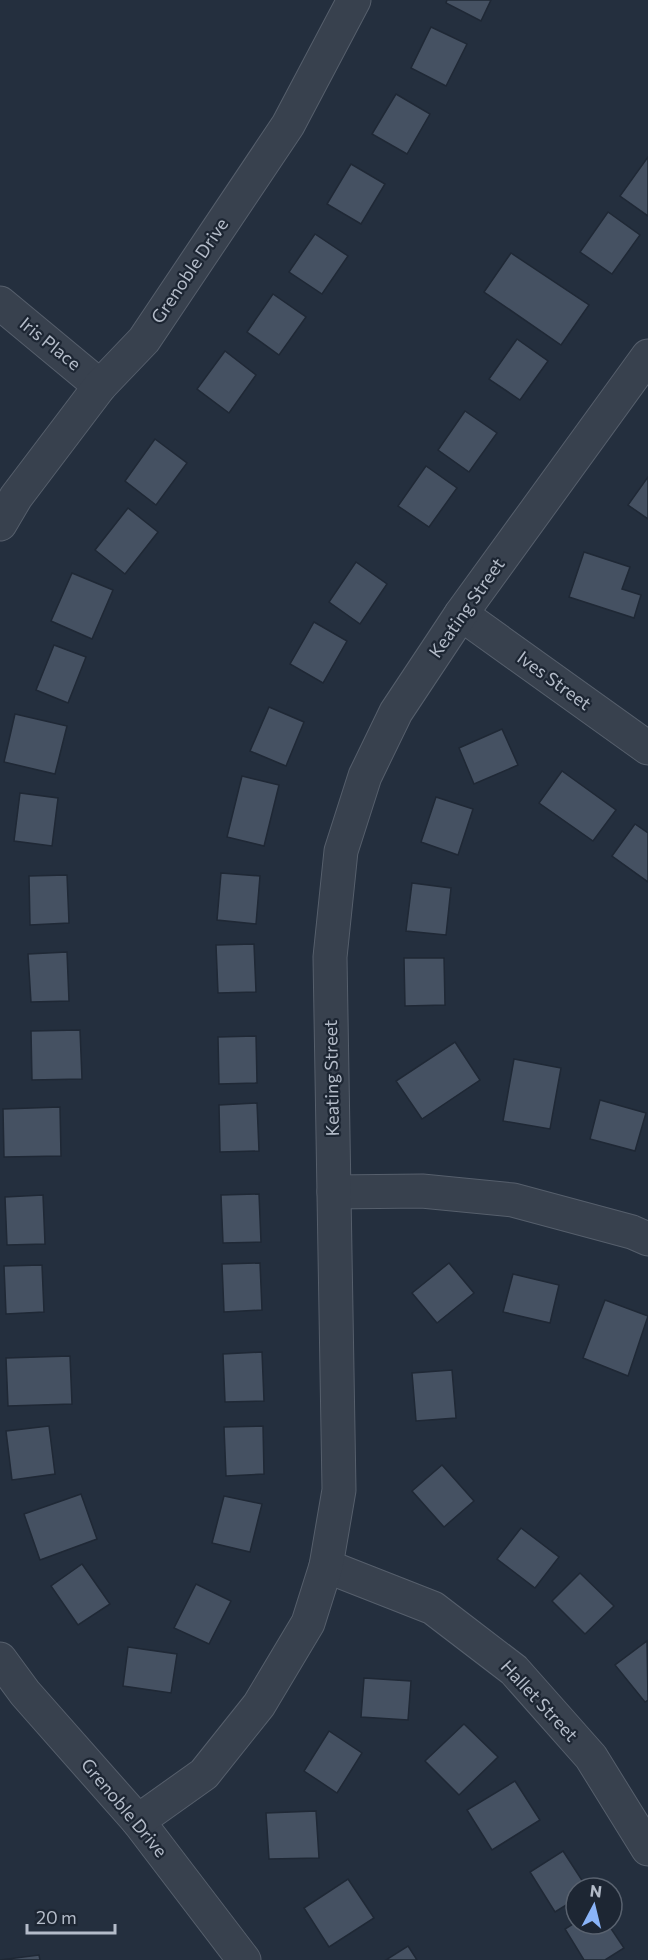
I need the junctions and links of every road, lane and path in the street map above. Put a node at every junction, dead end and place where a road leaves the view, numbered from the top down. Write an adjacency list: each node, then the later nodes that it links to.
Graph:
1 (354, 0): 4 (street, Grenoble Drive)
2 (0, 303): 4 (street, Iris Place)
3 (648, 356): 6 (street, Keating Street)
4 (100, 386): 5 (street, Grenoble Drive)
5 (0, 525)
6 (461, 614): 7 (street, Ives Street); 8 (street, Keating Street)
7 (648, 748)
8 (334, 1192): 9 (street); 10 (street, Keating Street)
9 (648, 1239)
10 (326, 1566): 12 (street, Keating Street); 13 (street, Hallet Street)
11 (0, 1659): 12 (street, Grenoble Drive)
12 (138, 1821): 14 (street, Grenoble Drive)
13 (648, 1849)
14 (244, 1960)

